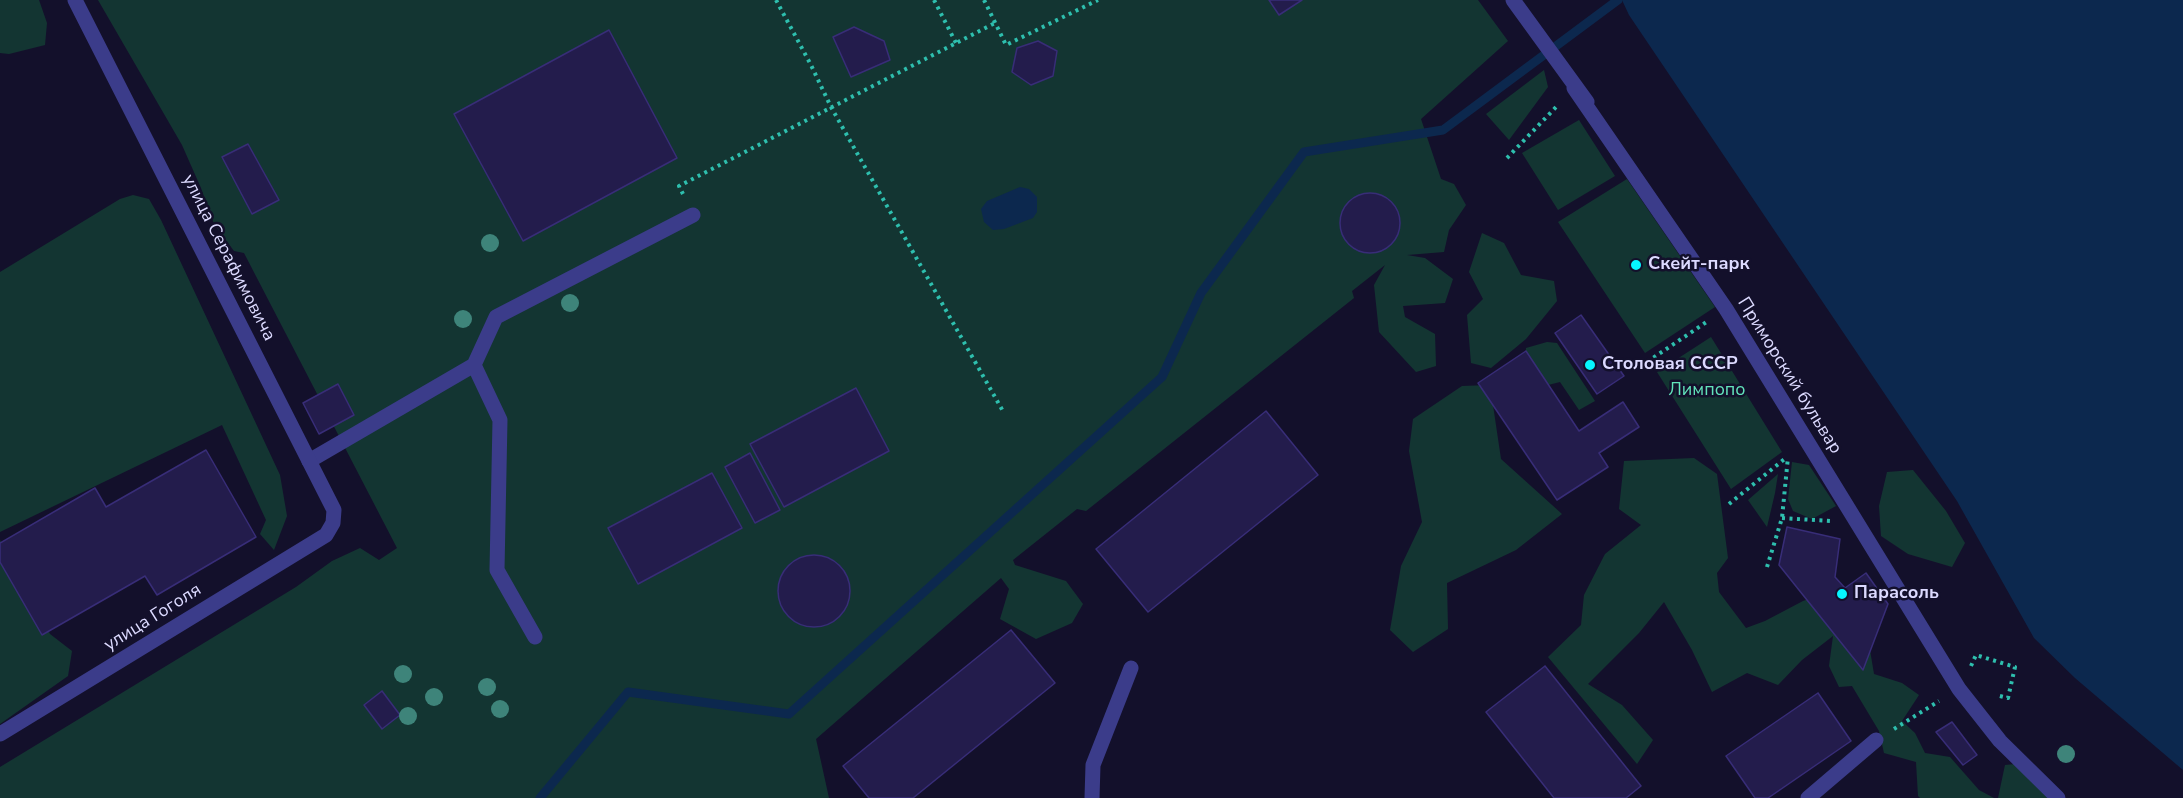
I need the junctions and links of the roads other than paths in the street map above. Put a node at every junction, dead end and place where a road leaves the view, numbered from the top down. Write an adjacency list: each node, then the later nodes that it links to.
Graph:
1 (75, 0): 5 (street, улица Серафимовича)
2 (1513, 0): 13 (street, Приморский бульвар)
3 (693, 215): 4 (street)
4 (474, 365): 5 (street); 7 (street)
5 (309, 461): 6 (street, улица Серафимовича)
6 (326, 535): 9 (street, улица Гоголя)
7 (535, 636)
8 (1131, 668): 11 (street)
9 (0, 734)
10 (1876, 740): 12 (street)
11 (1092, 798)
12 (1808, 798)
13 (2058, 798)

